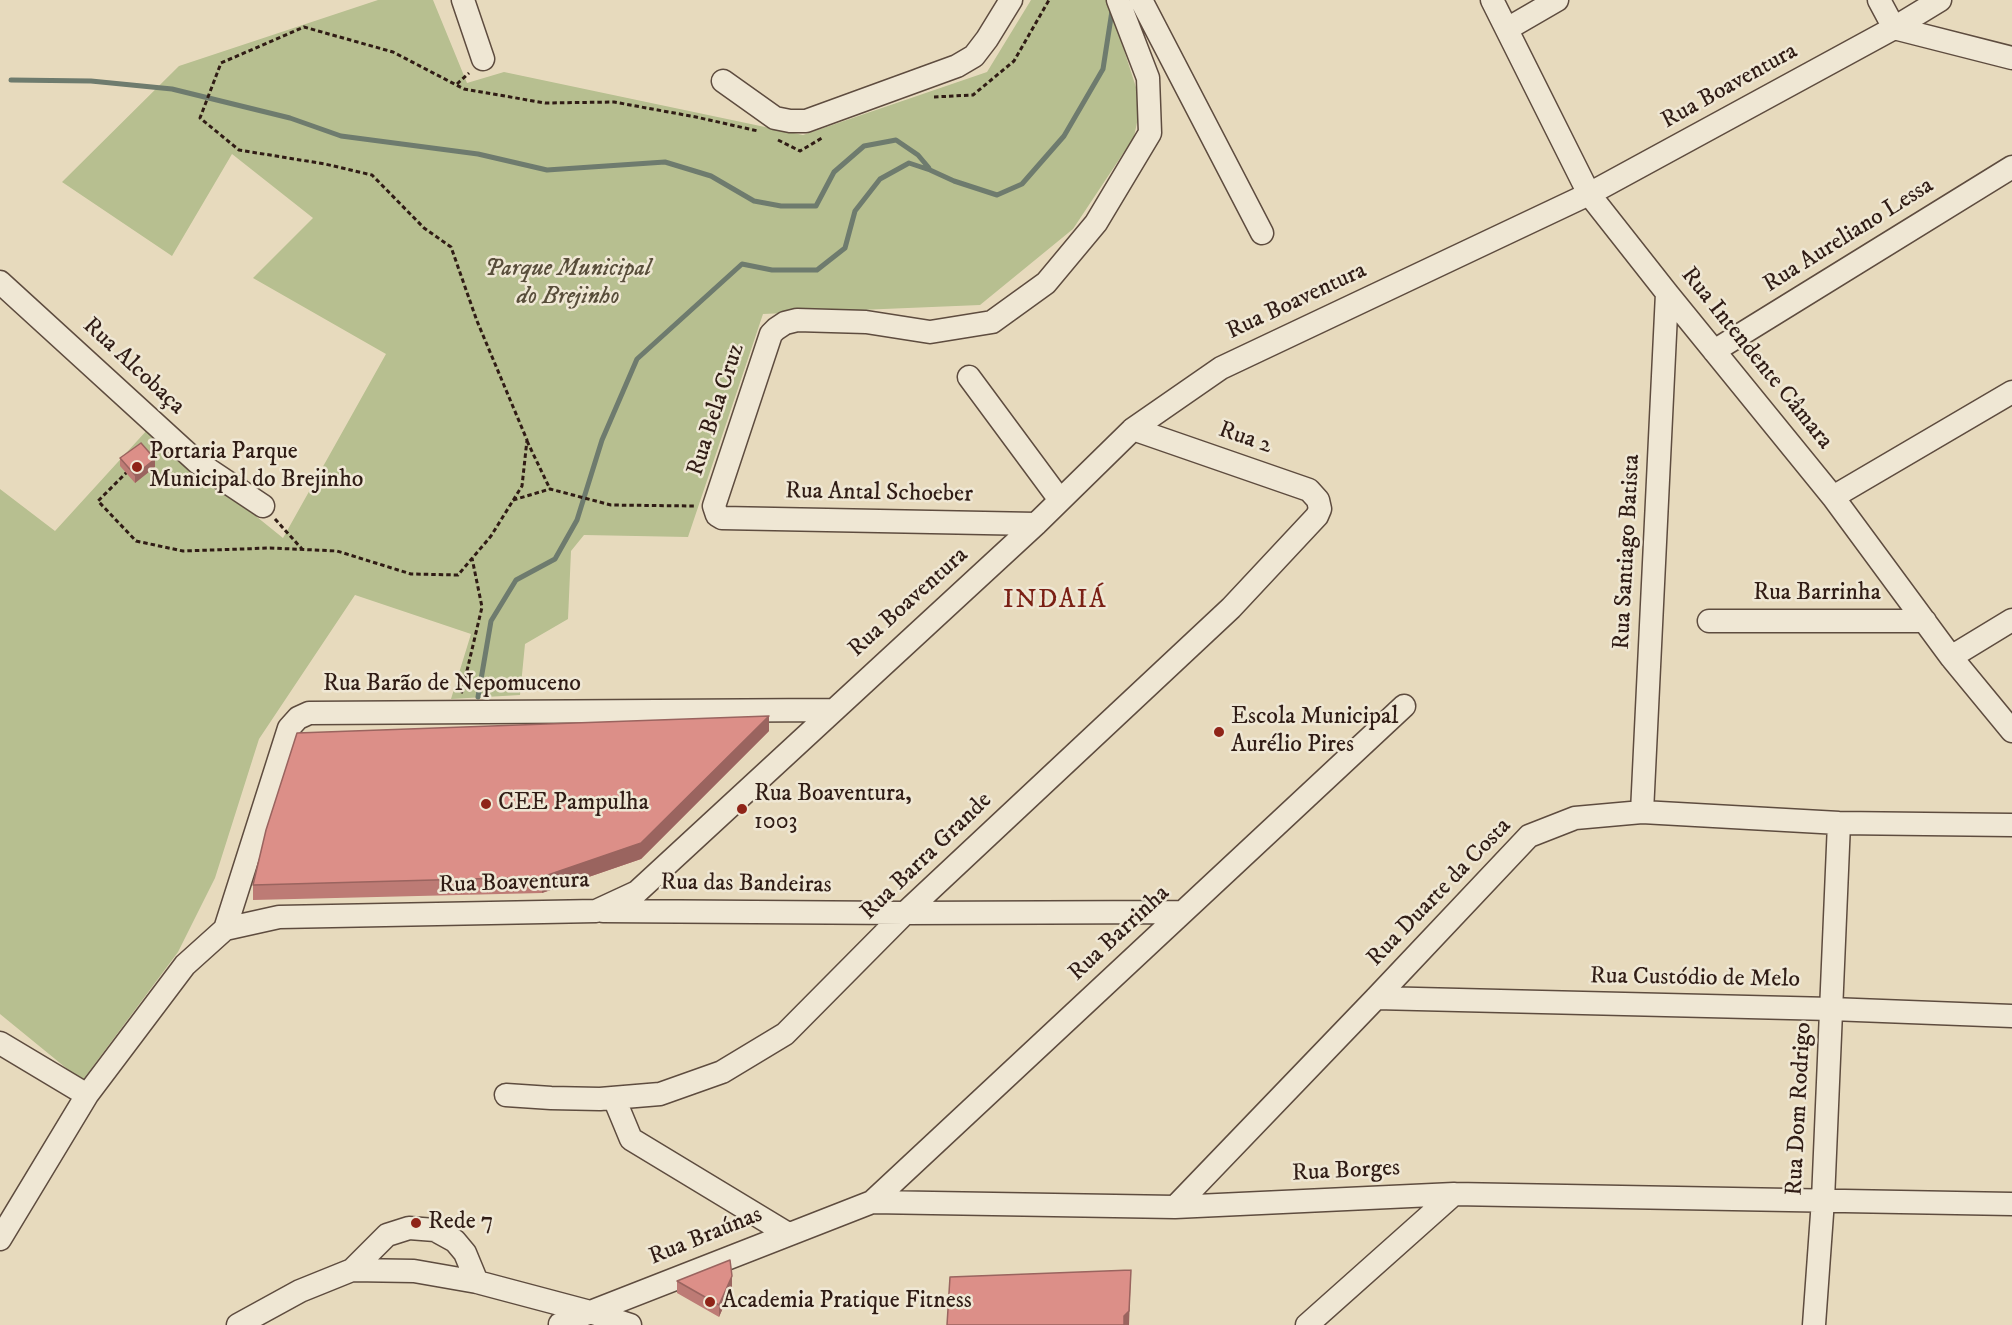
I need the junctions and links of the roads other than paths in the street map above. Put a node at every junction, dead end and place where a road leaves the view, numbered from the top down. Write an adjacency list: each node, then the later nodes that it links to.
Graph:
1 (463, 0): 12 (street)
2 (1011, 0): 13 (street)
3 (1118, 0): 26 (street, Rua Bela Cruz)
4 (1142, 0): 16 (street)
5 (1492, 0): 10 (street, Rua Intendente Câmara)
6 (1557, 0): 10 (street)
7 (1879, 0): 9 (street)
8 (1940, 0): 9 (street, Rua Boaventura)
9 (1894, 28): 11 (street); 15 (street, Rua Boaventura)
10 (1507, 29): 15 (street, Rua Intendente Câmara)
11 (2012, 58)
12 (483, 59)
13 (723, 81)
14 (2012, 167): 19 (street, Rua Aureliano Lessa)
15 (1589, 194): 18 (street, Rua Intendente Câmara); 22 (street, Rua Boaventura)
16 (1262, 233)
17 (0, 282): 25 (street, Rua Alcobaça)
18 (1667, 293): 19 (street, Rua Intendente Câmara); 36 (street, Rua Santiago Batista)
19 (1714, 351): 23 (street, Rua Intendente Câmara)
20 (969, 377): 24 (street)
21 (2012, 392): 23 (street)
22 (1133, 429): 24 (street, Rua Boaventura); 27 (street, Rua 2)
23 (1833, 497): 31 (street, Rua Intendente Câmara)
24 (1059, 500): 28 (street, Rua Boaventura)
25 (263, 506)
26 (718, 512): 28 (street, Rua Antal Schoeber)
27 (1317, 516): 41 (street, Rua Barra Grande)
28 (1036, 524): 34 (street, Rua Boaventura)
29 (2012, 620): 32 (street)
30 (1709, 621): 31 (street, Rua Barrinha)
31 (1925, 621): 32 (street, Rua Intendente Câmara)
32 (1951, 657): 35 (street, Rua Intendente Câmara)
33 (1404, 706): 40 (street, Rua Barrinha)
34 (832, 710): 39 (street, Rua Boaventura); 42 (street, Rua Barão de Nepomuceno)
35 (2012, 731)
36 (1642, 812): 37 (street, Rua Duarte da Costa); 43 (street, Rua Duarte da Costa)
37 (1839, 823): 38 (street, Rua Duarte da Costa); 44 (street, Rua Dom Rodrigo)
38 (2012, 825)
39 (596, 910): 41 (street, Rua das Bandeiras); 42 (street, Rua Boaventura)
40 (1183, 912): 41 (street, Rua das Bandeiras); 52 (street, Rua Barrinha)
41 (905, 913): 49 (street, Rua Barra Grande)
42 (225, 929): 47 (street, Rua Boaventura)
43 (1376, 998): 44 (street, Rua Custódio de Melo); 54 (street, Rua Duarte da Costa)
44 (1831, 1009): 45 (street, Rua Custódio de Melo); 51 (street, Rua Dom Rodrigo)
45 (2012, 1016)
46 (0, 1043): 47 (street)
47 (87, 1095): 56 (street, Rua Boaventura)
48 (506, 1095): 49 (street, Rua Barra Grande)
49 (614, 1098): 55 (street)
50 (1454, 1194): 51 (street, Rua Borges); 54 (street, Rua Borges); 63 (street)
51 (1823, 1200): 53 (street, Rua Borges); 64 (street, Rua Dom Rodrigo)
52 (872, 1202): 54 (street, Rua Borges); 55 (street, Rua Braúnas)
53 (2012, 1204)
54 (1175, 1207)
55 (788, 1234): 59 (street, Rua Braúnas)
56 (0, 1239)
57 (351, 1270): 58 (street); 58 (street); 61 (street)
58 (477, 1282): 59 (street); 60 (street)
59 (590, 1312): 60 (street, Rua Braúnas); 62 (street)
60 (562, 1324)
61 (238, 1325)
62 (630, 1325)
63 (1307, 1325)
64 (1814, 1325)

